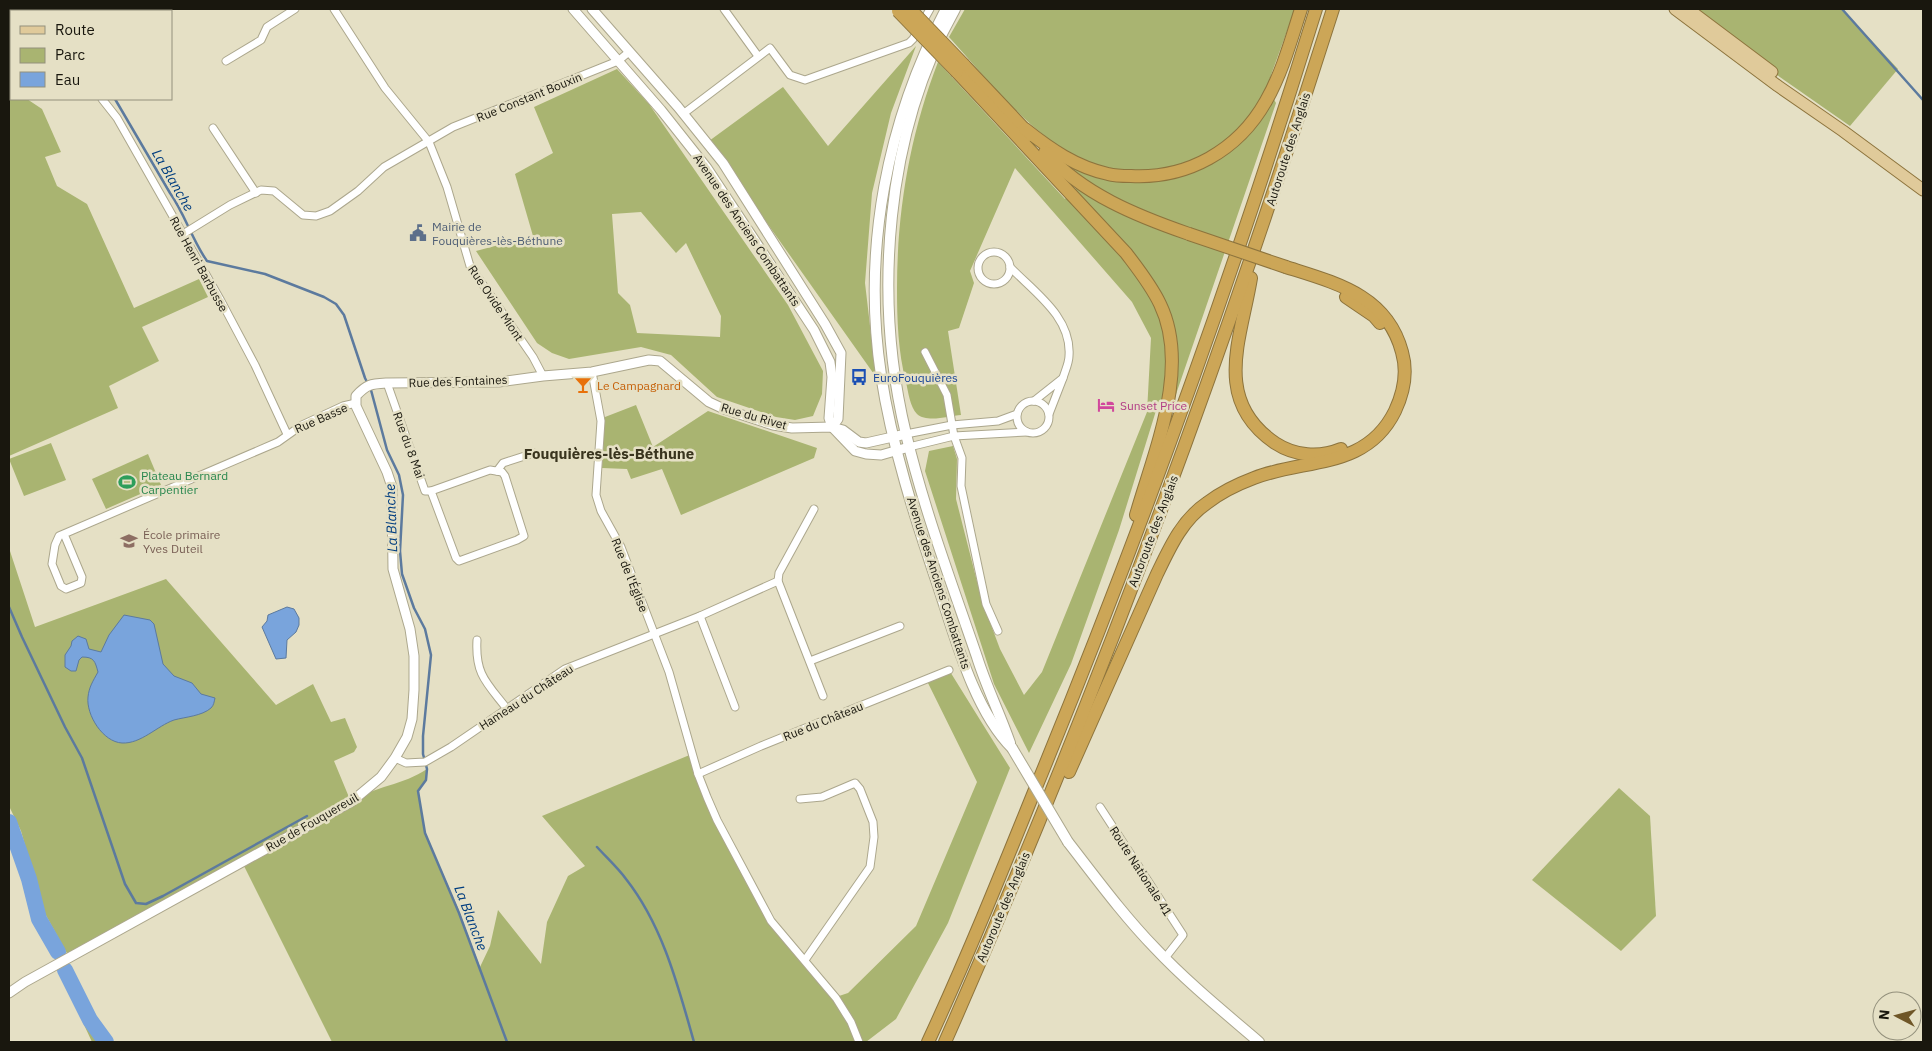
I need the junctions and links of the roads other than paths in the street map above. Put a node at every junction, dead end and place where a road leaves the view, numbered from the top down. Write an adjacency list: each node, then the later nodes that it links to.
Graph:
1 (295, 9): 17 (street)
2 (334, 9): 24 (street, Rue Ovide Miont)
3 (573, 9): 18 (street, Avenue des Anciens Combattants)
4 (592, 9): 15 (street, Avenue des Anciens Combattants)
5 (724, 9): 16 (street)
6 (930, 9): 16 (street)
7 (946, 9): 45 (main road, Avenue des Anciens Combattants)
8 (956, 9): 44 (main road, Avenue des Anciens Combattants)
9 (1301, 9): 23 (highway)
10 (1316, 9): 55 (highway, Autoroute des Anglais)
11 (1333, 9): 28 (highway, Autoroute des Anglais)
12 (1675, 9): 22 (main road)
13 (1688, 9): 22 (main road)
14 (901, 10): 23 (highway, bridge)
15 (629, 52): 18 (street, Rue Constant Bouxin); 20 (street, Avenue des Anciens Combattants)
16 (758, 56): 20 (street)
17 (226, 60)
18 (618, 61): 24 (street, Rue Constant Bouxin); 41 (street, Avenue des Anciens Combattants)
19 (103, 100): 27 (street, Rue Henri Barbusse)
20 (683, 114): 41 (street, Avenue des Anciens Combattants)
21 (213, 128): 26 (street)
22 (1843, 130): 25 (main road)
23 (1023, 135): 30 (highway); 55 (highway)
24 (429, 142): 26 (street, Rue Constant Bouxin); 33 (street, Rue Ovide Miont)
25 (1923, 190)
26 (256, 193): 27 (street)
27 (188, 232): 43 (street, Rue Henri Barbusse)
28 (1256, 246): 30 (highway); 71 (highway, Autoroute des Anglais)
29 (1010, 267): 29 (street); 34 (street)
30 (1285, 270): 71 (highway)
31 (925, 352): 40 (street)
32 (592, 372): 33 (street, Rue du Rivet); 41 (street, Rue du Rivet); 59 (street, Rue de l'Église)
33 (543, 376): 35 (street, Rue des Fontaines)
34 (1063, 378): 36 (street); 39 (street)
35 (387, 383): 37 (street, Rue des Fontaines); 51 (street, Rue du 8 Mai)
36 (1034, 401): 38 (street); 39 (street)
37 (356, 403): 43 (street, Rue Basse); 67 (street, Rue de Fouquereuil)
38 (1017, 414): 40 (street); 42 (street)
39 (1049, 414): 42 (street)
40 (952, 425): 44 (street); 46 (street)
41 (832, 427): 45 (street); 48 (street)
42 (1027, 432): 46 (street)
43 (287, 434): 53 (street, Rue Basse)
44 (906, 434): 45 (street); 47 (main road, Avenue des Anciens Combattants)
45 (894, 436): 48 (main road, Avenue des Anciens Combattants)
46 (954, 436): 47 (street); 58 (street)
47 (910, 447): 48 (street); 66 (main road, Avenue des Anciens Combattants)
48 (897, 450): 66 (main road, Avenue des Anciens Combattants)
49 (534, 453): 50 (street)
50 (497, 470): 51 (street); 51 (street, Rue du 8 Mai)
51 (431, 491)
52 (814, 509): 54 (street)
53 (64, 534): 53 (street)
54 (778, 581): 56 (street, Hameau du Château); 61 (street)
55 (1108, 609): 76 (highway, Autoroute des Anglais)
56 (700, 616): 59 (street, Hameau du Château); 64 (street)
57 (900, 626): 61 (street)
58 (998, 631)
59 (654, 633): 65 (street, Hameau du Château); 68 (street, Rue de l'Église)
60 (477, 640): 65 (street)
61 (810, 661): 63 (street)
62 (949, 670): 68 (street, Rue du Château)
63 (823, 696)
64 (735, 706)
65 (507, 709): 67 (street, Hameau du Château)
66 (1012, 748): 72 (main road, bridge)
67 (395, 758): 74 (street, Rue de Fouquereuil)
68 (698, 774): 73 (street, Rue de l'Église)
69 (800, 799): 73 (street)
70 (1100, 807): 72 (street, Route Nationale 41)
71 (1035, 833): 77 (highway, Autoroute des Anglais)
72 (1166, 958): 78 (main road)
73 (805, 960): 75 (street, Rue de l'Église)
74 (9, 993)
75 (859, 1042)
76 (928, 1042)
77 (945, 1042)
78 (1259, 1042)

